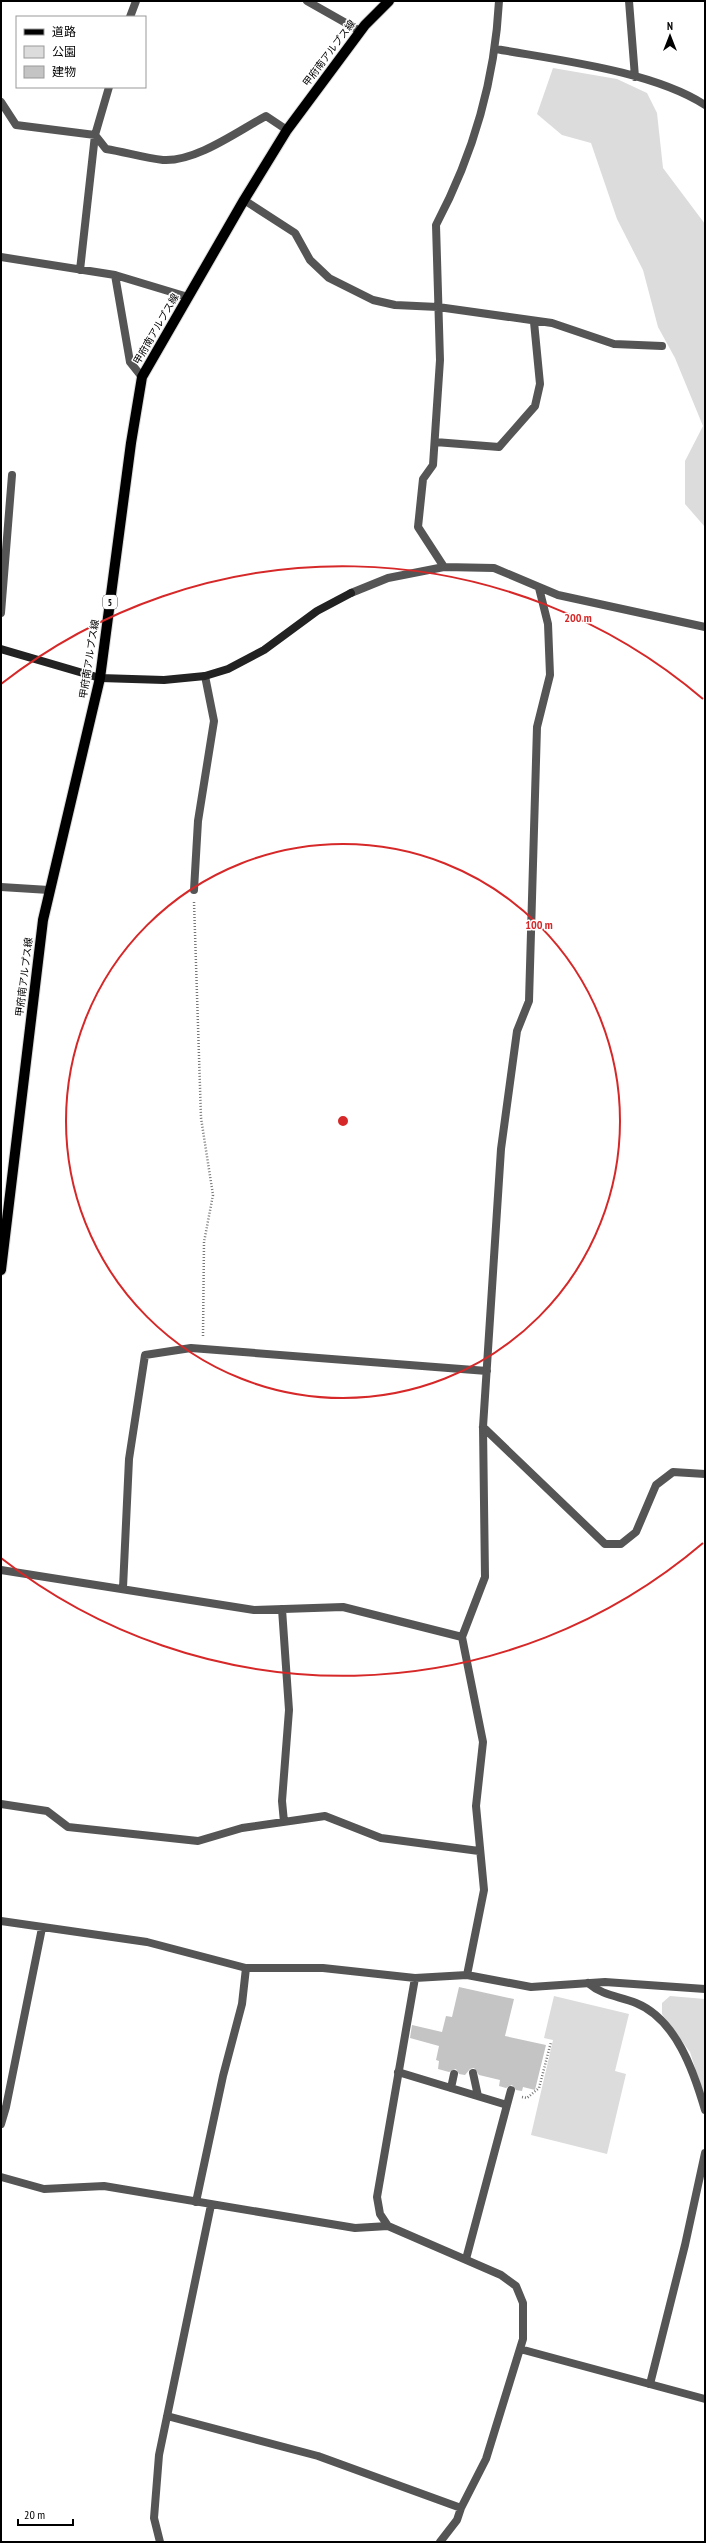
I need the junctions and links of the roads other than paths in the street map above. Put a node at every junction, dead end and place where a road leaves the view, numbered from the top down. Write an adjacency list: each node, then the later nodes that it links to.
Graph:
1 (136, 1): 6 (street)
2 (306, 1): 7 (street)
3 (390, 1): 7 (main road, 甲府南アルプス線 / 5)
4 (499, 1): 8 (street)
5 (630, 1): 9 (street)
6 (130, 16)
7 (360, 31): 13 (main road, 甲府南アルプス線 / 5)
8 (496, 49): 9 (street); 20 (street)
9 (635, 78): 12 (street)
10 (109, 88): 14 (street)
11 (1, 102): 14 (street)
12 (704, 102)
13 (287, 130): 14 (street); 15 (main road, 甲府南アルプス線 / 5)
14 (95, 135): 17 (street)
15 (244, 200): 19 (main road, 甲府南アルプス線 / 5); 20 (street)
16 (1, 257): 17 (street)
17 (80, 270): 18 (street)
18 (115, 275): 19 (street); 23 (street)
19 (188, 297): 23 (main road, 甲府南アルプス線 / 5)
20 (438, 307): 21 (street); 24 (street)
21 (534, 322): 22 (street); 24 (street)
22 (662, 346)
23 (142, 377): 32 (main road, 甲府南アルプス線 / 5)
24 (435, 442): 26 (street)
25 (12, 476): 28 (street)
26 (444, 567): 27 (street); 31 (street)
27 (539, 588): 29 (street); 37 (street)
28 (1, 613)
29 (705, 627)
30 (1, 649): 32 (street)
31 (205, 676): 32 (street); 35 (street)
32 (100, 678): 34 (main road, 甲府南アルプス線 / 5)
33 (1, 887): 34 (street)
34 (49, 890): 36 (main road, 甲府南アルプス線 / 5)
35 (194, 890)
36 (1, 1270)
37 (487, 1371): 38 (street); 41 (street)
38 (483, 1427): 39 (street); 43 (street)
39 (705, 1474)
40 (1, 1570): 41 (street)
41 (123, 1588): 42 (street)
42 (282, 1609): 43 (street); 45 (street)
43 (462, 1637): 46 (street)
44 (1, 1804): 45 (street)
45 (284, 1822): 46 (street)
46 (479, 1851): 50 (street)
47 (1, 1921): 48 (street)
48 (42, 1928): 49 (street); 62 (street)
49 (246, 1968): 51 (street); 65 (street)
50 (467, 1975): 51 (street); 52 (street)
51 (415, 1978): 54 (street)
52 (588, 1983): 53 (street); 61 (street)
53 (705, 1989)
54 (398, 2072): 57 (street); 67 (street)
55 (473, 2073): 59 (street)
56 (454, 2074): 57 (street)
57 (451, 2088): 59 (street)
58 (511, 2093): 60 (street)
59 (478, 2096): 60 (street)
60 (507, 2105): 68 (street)
61 (705, 2110)
62 (1, 2124)
63 (705, 2153): 70 (street)
64 (1, 2177): 65 (street)
65 (196, 2202): 66 (street)
66 (211, 2205): 67 (street); 72 (street)
67 (388, 2226): 68 (street)
68 (466, 2260): 69 (street)
69 (520, 2349): 70 (street); 73 (street)
70 (650, 2384): 71 (street)
71 (705, 2400)
72 (166, 2416): 73 (street); 74 (street)
73 (461, 2508): 75 (street)
74 (160, 2542)
75 (440, 2542)

